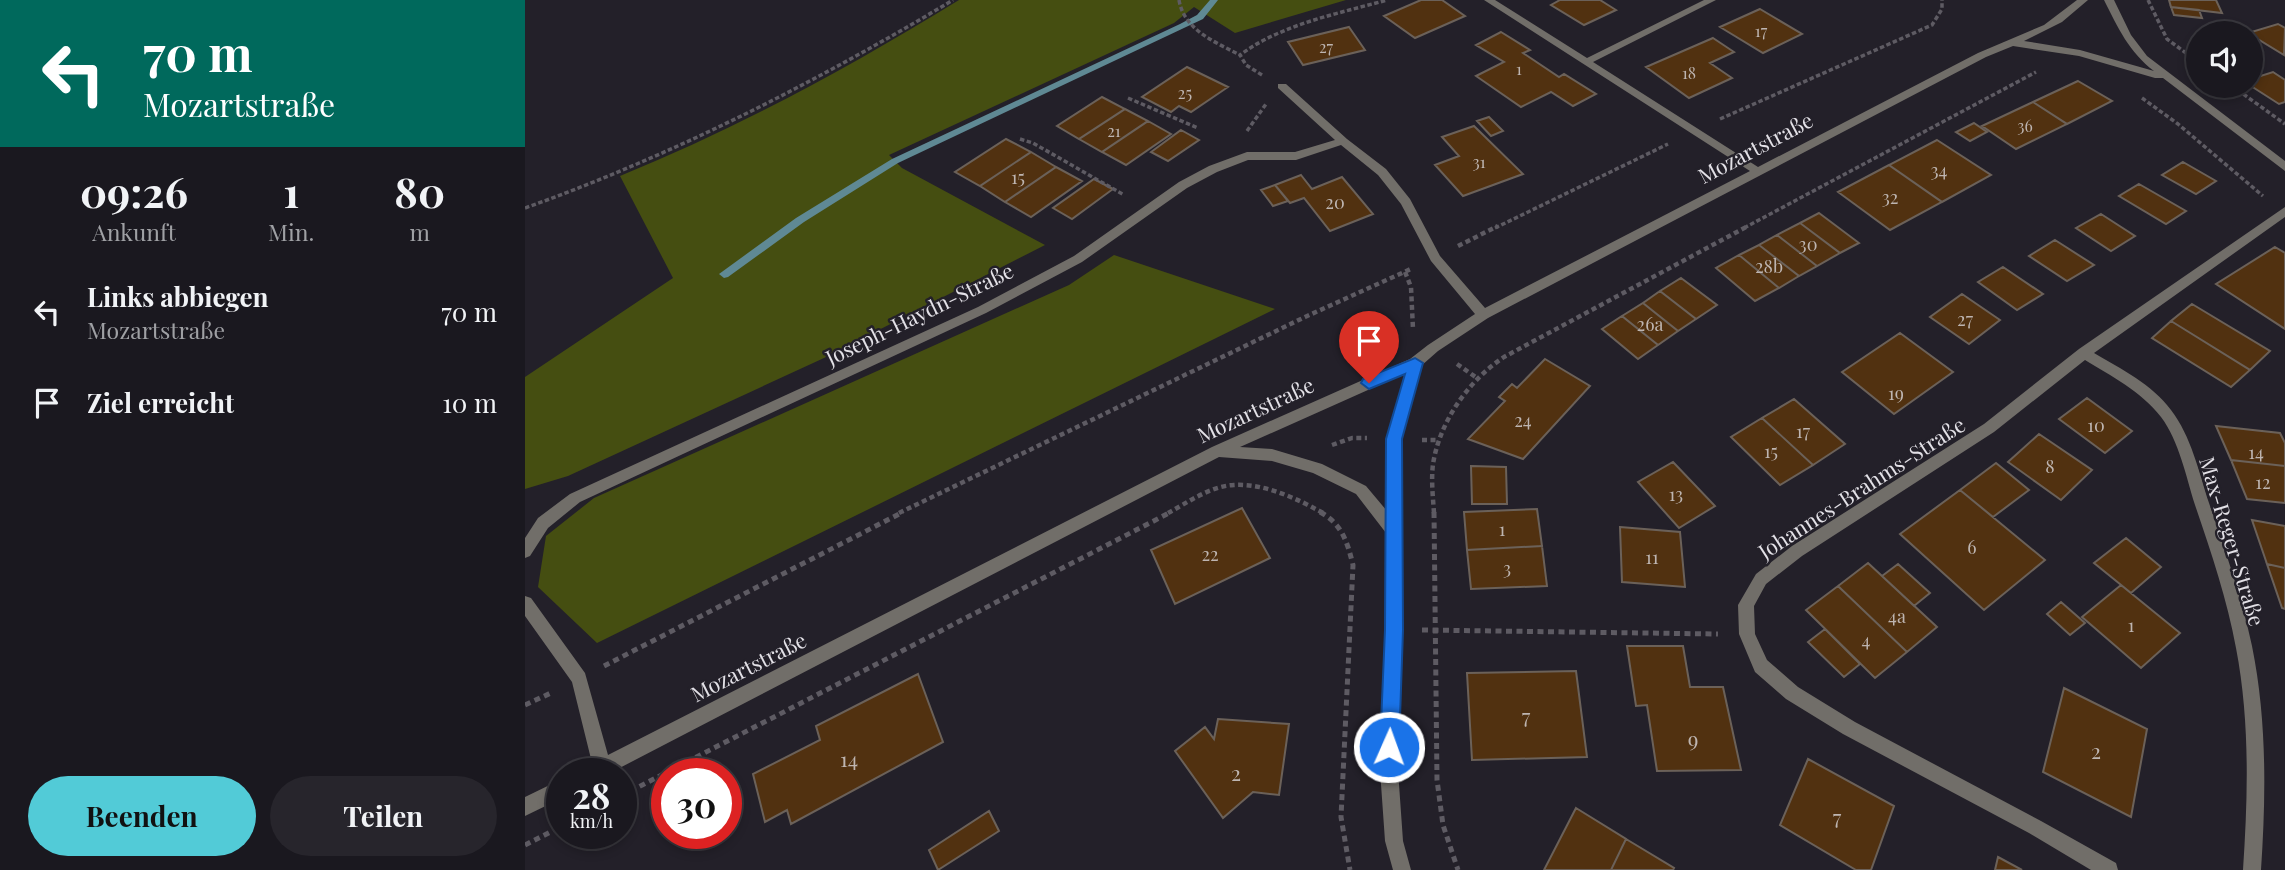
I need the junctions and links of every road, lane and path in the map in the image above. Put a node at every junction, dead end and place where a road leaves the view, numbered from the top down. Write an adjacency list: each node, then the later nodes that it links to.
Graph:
1 (953, 0): 29 (path)
2 (1179, 0): 12 (path)
3 (1387, 0): 12 (path)
4 (1489, 0): 13 (street)
5 (1711, 0): 13 (street)
6 (1942, 0): 22 (path)
7 (2083, 0): 10 (street, Mozartstraße)
8 (2109, 0): 15 (street)
9 (2148, 0): 11 (path)
10 (2011, 43): 15 (street); 27 (street, Mozartstraße)
11 (2186, 53)
12 (1240, 55): 16 (path)
13 (1588, 61): 22 (street)
14 (2043, 70): 39 (path)
15 (2167, 79): 26 (street)
16 (1282, 86): 24 (street); 25 (path)
17 (2132, 91): 28 (path)
18 (1128, 98): 21 (path)
19 (2249, 98): 20 (path)
20 (2285, 124)
21 (1198, 128)
22 (1693, 132): 27 (street); 32 (path)
23 (1020, 139): 30 (path)
24 (1343, 141): 25 (street, Joseph-Haydn-Straße); 32 (street)
25 (1247, 156): 30 (street, Joseph-Haydn-Straße)
26 (2285, 167)
27 (1757, 171): 34 (street, Mozartstraße)
28 (2266, 198)
29 (525, 208)
30 (1149, 209): 44 (street, Joseph-Haydn-Straße)
31 (2285, 211): 36 (street, Johannes-Brahms-Straße)
32 (1435, 258): 33 (path); 34 (street)
33 (1405, 272): 35 (path); 49 (path)
34 (1483, 315): 35 (street, Mozartstraße)
35 (1433, 348): 37 (street, Mozartstraße)
36 (2084, 353): 48 (street, Johannes-Brahms-Straße); 62 (street, Max-Reger-Straße)
37 (1415, 363): 38 (street); 40 (street, Mozartstraße)
38 (1394, 439): 39 (path); 41 (path); 43 (street)
39 (1439, 440): 47 (path)
40 (1217, 451): 41 (street); 52 (street, Mozartstraße)
41 (1318, 468): 42 (path); 43 (street)
42 (1300, 499): 53 (path); 58 (path)
43 (1392, 529): 46 (street)
44 (525, 551)
45 (525, 603): 49 (street)
46 (1394, 630): 47 (path); 59 (street)
47 (1437, 630): 48 (path); 60 (path)
48 (1747, 634): 61 (street, Johannes-Brahms-Straße)
49 (579, 679): 50 (path); 51 (street)
50 (525, 705)
51 (593, 758)
52 (618, 758)
53 (637, 788)
54 (546, 796): 55 (street)
55 (525, 807)
56 (546, 834): 57 (path)
57 (525, 845)
58 (1350, 870)
59 (1402, 870)
60 (1458, 870)
61 (2109, 870)
62 (2252, 870)

